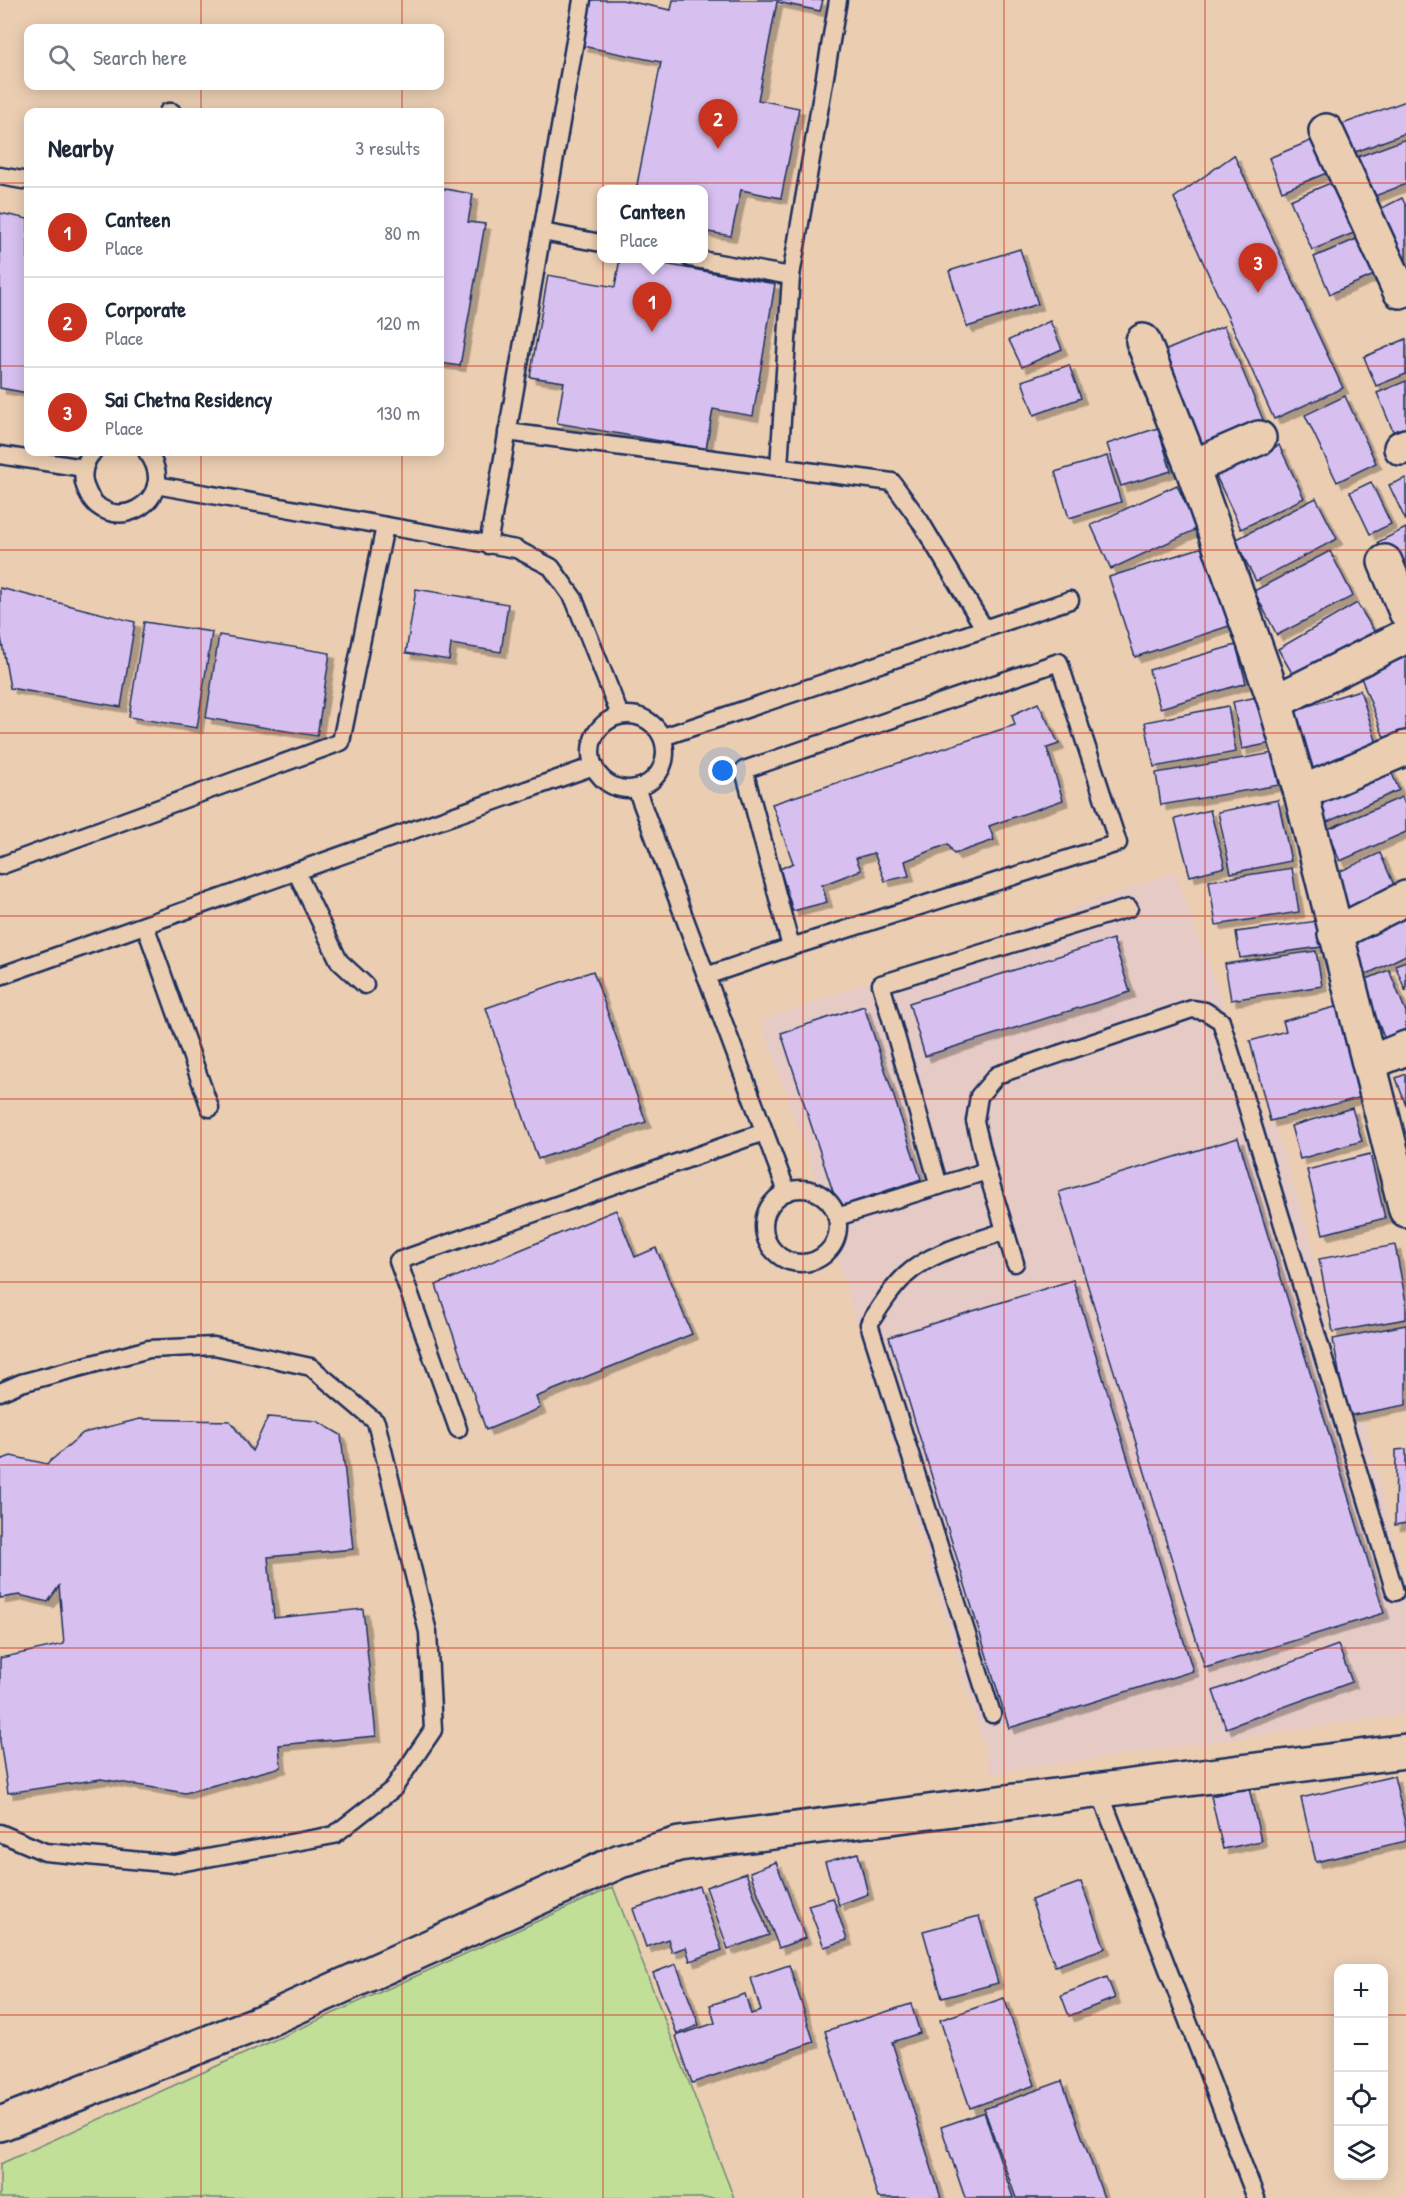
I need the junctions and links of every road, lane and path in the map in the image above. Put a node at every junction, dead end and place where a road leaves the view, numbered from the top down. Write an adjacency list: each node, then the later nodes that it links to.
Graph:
1 (582, 0): 6 (lane)
2 (838, 0): 9 (lane)
3 (1326, 131): 10 (street)
4 (0, 176): 5 (lane)
5 (24, 180)
6 (542, 232): 7 (lane); 12 (lane)
7 (597, 242)
8 (708, 261): 9 (lane)
9 (791, 276): 17 (lane)
10 (1406, 289)
11 (1143, 341): 18 (street)
12 (507, 432): 17 (lane); 22 (lane)
13 (1259, 438): 18 (street)
14 (0, 455): 19 (lane)
15 (91, 456): 19 (lane)
16 (150, 456): 20 (lane)
17 (779, 467): 26 (lane)
18 (1192, 467): 28 (street)
19 (84, 468): 20 (lane)
20 (156, 485): 21 (lane)
21 (385, 526): 22 (lane); 35 (lane)
22 (488, 545): 29 (lane)
23 (1385, 562): 25 (street)
24 (1070, 600): 26 (lane)
25 (1406, 612)
26 (984, 628): 30 (lane)
27 (1406, 636): 28 (street)
28 (1275, 702): 34 (street)
29 (620, 715): 30 (lane); 32 (lane)
30 (663, 737): 33 (lane)
31 (1406, 748): 34 (street)
32 (594, 766): 33 (lane); 36 (lane)
33 (636, 788): 43 (lane)
34 (1301, 793): 40 (street)
35 (0, 866)
36 (296, 872): 39 (lane); 44 (lane)
37 (1406, 898): 40 (street)
38 (1129, 908): 50 (lane)
39 (145, 925): 42 (lane); 47 (lane)
40 (1335, 934): 46 (street)
41 (791, 947): 41 (lane); 43 (lane)
42 (0, 976)
43 (706, 976): 48 (lane)
44 (365, 985)
45 (1406, 1048): 46 (street)
46 (1369, 1063): 52 (street)
47 (210, 1108)
48 (764, 1132): 51 (lane); 57 (lane)
49 (987, 1171): 50 (lane); 54 (lane); 58 (lane)
50 (939, 1186): 53 (lane)
51 (787, 1192): 53 (lane); 53 (lane)
52 (1406, 1210)
53 (837, 1217)
54 (1005, 1231): 55 (lane); 59 (lane)
55 (1015, 1263)
56 (0, 1392): 62 (lane)
57 (458, 1429)
58 (1395, 1592)
59 (992, 1714)
60 (1406, 1751): 61 (street)
61 (1099, 1790): 63 (street); 64 (lane)
62 (0, 1833)
63 (0, 2124)
64 (1256, 2198)

